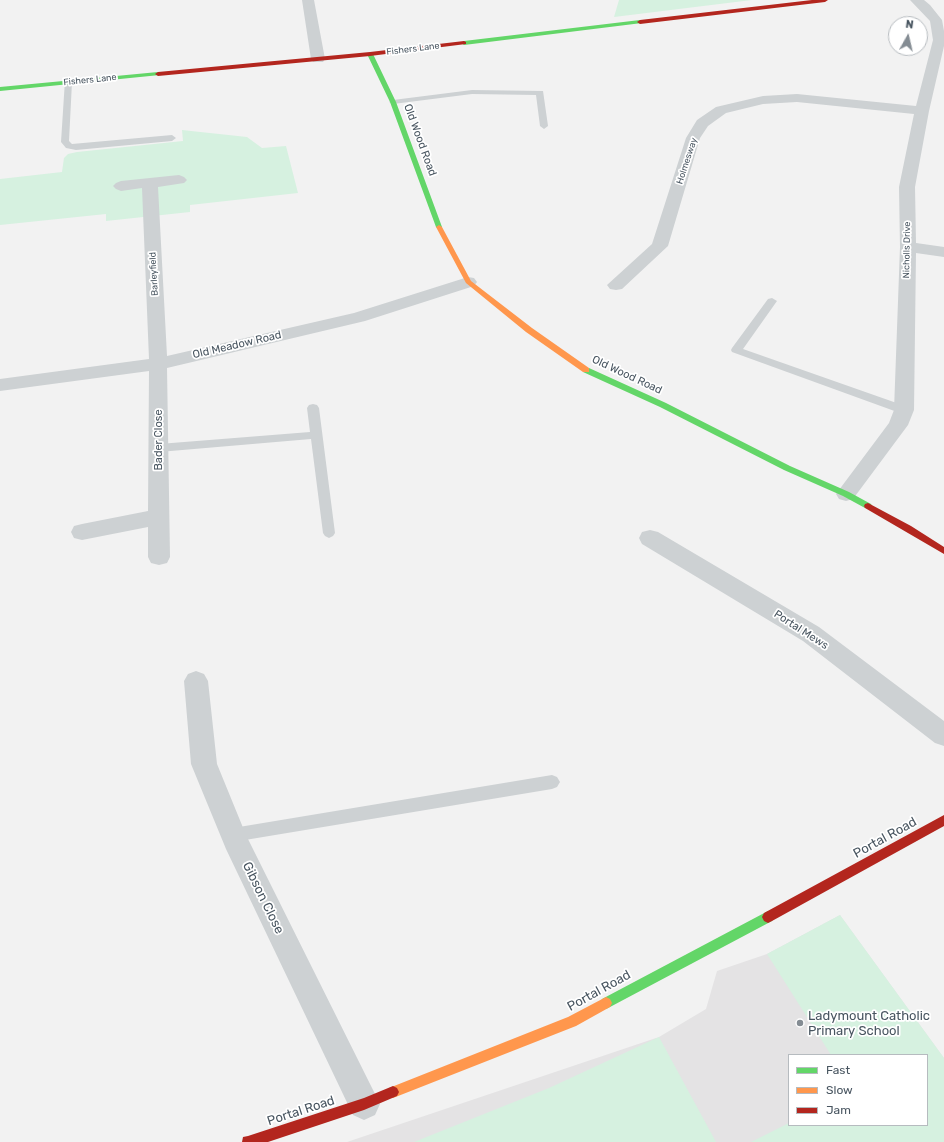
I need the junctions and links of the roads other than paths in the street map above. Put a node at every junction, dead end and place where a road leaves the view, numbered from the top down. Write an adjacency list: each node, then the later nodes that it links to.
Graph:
1 (308, 0): 5 (street)
2 (825, 0): 4 (street, Fishers Lane)
3 (916, 0): 9 (street, Nicholls Drive)
4 (370, 54): 5 (street, Fishers Lane); 8 (street, Old Wood Road)
5 (318, 59): 6 (street, Fishers Lane)
6 (68, 82): 7 (street, Fishers Lane); 11 (lane)
7 (0, 89)
8 (393, 102): 10 (lane); 17 (street, Old Wood Road)
9 (922, 111): 15 (street, Nicholls Drive); 18 (street, Holmesway)
10 (544, 126)
11 (172, 138)
12 (179, 180): 13 (street)
13 (150, 184): 14 (street); 20 (street, Barleyfield)
14 (121, 186)
15 (908, 247): 16 (street); 23 (street, Nicholls Drive)
16 (944, 252)
17 (468, 282): 20 (street, Old Meadow Road); 26 (street, Old Wood Road)
18 (616, 285)
19 (772, 301): 23 (lane)
20 (158, 364): 21 (street, Old Meadow Road); 25 (street, Bader Close)
21 (0, 385)
22 (313, 408): 24 (lane)
23 (904, 410): 26 (street, Nicholls Drive)
24 (316, 436): 25 (lane); 29 (lane)
25 (159, 448): 27 (street, Bader Close)
26 (846, 494): 31 (street, Old Wood Road)
27 (158, 517): 28 (street); 32 (street, Bader Close)
28 (82, 532)
29 (329, 534)
30 (650, 538): 34 (street, Portal Mews)
31 (944, 551)
32 (158, 557)
33 (196, 681): 37 (street, Gibson Close)
34 (944, 735)
35 (552, 782): 37 (lane)
36 (944, 820): 38 (street, Portal Road)
37 (233, 835): 38 (street, Gibson Close)
38 (364, 1104): 39 (street, Portal Road)
39 (248, 1142)

